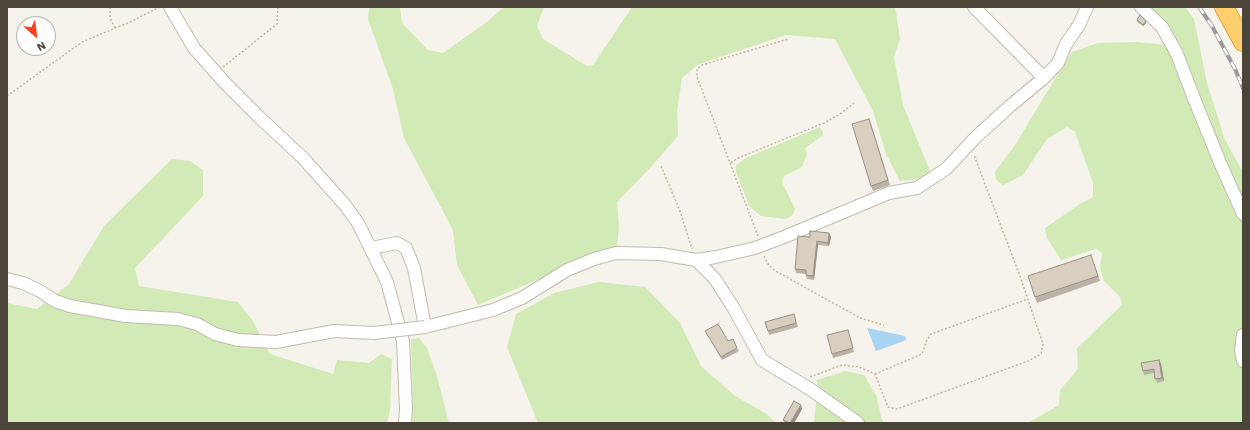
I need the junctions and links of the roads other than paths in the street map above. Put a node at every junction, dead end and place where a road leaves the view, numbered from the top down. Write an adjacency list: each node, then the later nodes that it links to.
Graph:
1 (170, 7): 9 (street)
2 (974, 7): 7 (street)
3 (1087, 7): 7 (street)
4 (1141, 7): 8 (street)
5 (1224, 7): 6 (highway)
6 (1243, 42)
7 (1046, 77): 10 (street)
8 (1243, 214)
9 (371, 248): 12 (street); 15 (street)
10 (696, 260): 12 (street); 16 (street)
11 (7, 279): 12 (street, bridge)
12 (425, 327)
13 (1243, 335): 14 (street)
14 (1243, 361)
15 (405, 423)
16 (858, 423)

